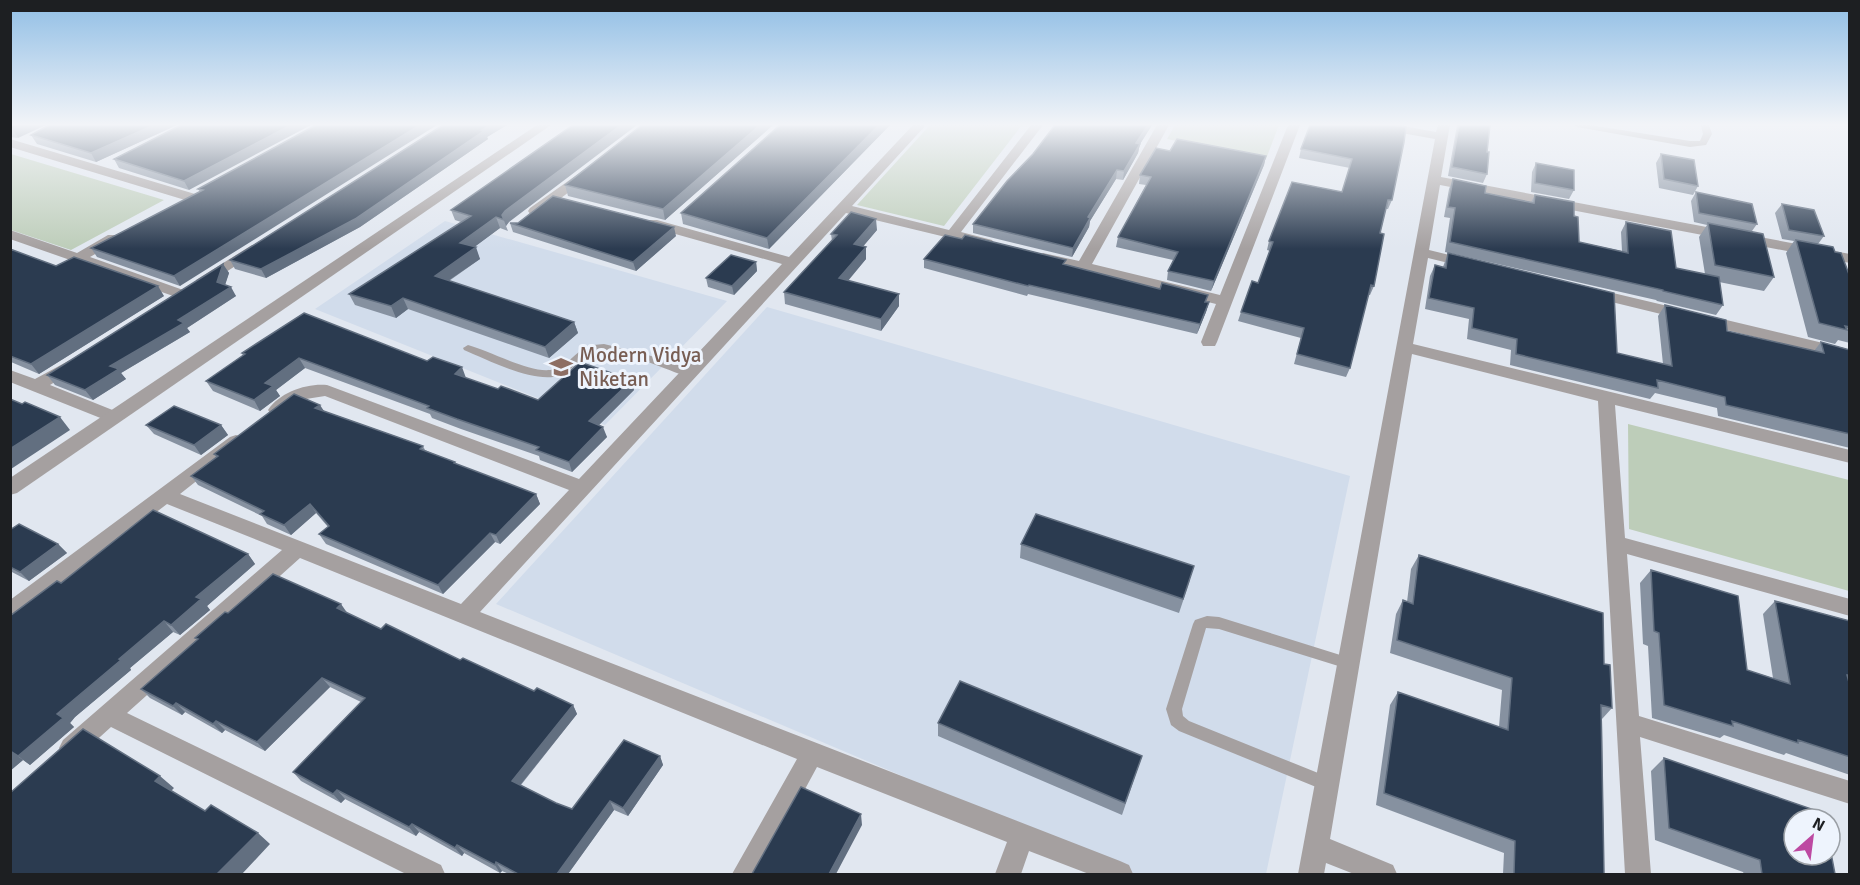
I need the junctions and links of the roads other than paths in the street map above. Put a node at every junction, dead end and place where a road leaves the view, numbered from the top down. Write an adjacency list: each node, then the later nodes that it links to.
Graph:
1 (87, 166): 10 (street)
2 (107, 166): 10 (street)
3 (484, 166): 43 (street)
4 (881, 166): 13 (street)
5 (1005, 166): 20 (street)
6 (1140, 166): 29 (street)
7 (1278, 166): 32 (street)
8 (1437, 166): 11 (street)
9 (593, 167): 16 (street)
10 (100, 170): 12 (street)
11 (1434, 180): 23 (street); 26 (street)
12 (170, 208)
13 (842, 208): 20 (street); 27 (street)
14 (683, 214): 17 (street)
15 (634, 218): 17 (street)
16 (523, 220)
17 (669, 227): 27 (street)
18 (129, 230): 25 (street)
19 (10, 234): 25 (street)
20 (952, 235): 22 (street)
21 (261, 244): 31 (street)
22 (1007, 248)
23 (1421, 252): 28 (street); 35 (street)
24 (1029, 253): 29 (street)
25 (78, 258): 31 (street)
26 (1850, 260)
27 (792, 262): 39 (street)
28 (1480, 266)
29 (1083, 267): 32 (street)
30 (1572, 289): 38 (street)
31 (181, 294): 33 (street)
32 (1225, 301): 34 (street)
33 (162, 306)
34 (1209, 342)
35 (1404, 347): 42 (street); 55 (street)
36 (468, 348): 39 (lane)
37 (85, 356): 41 (street)
38 (1850, 357)
39 (689, 373): 48 (street)
40 (10, 375): 41 (street)
41 (36, 386): 43 (street)
42 (1606, 396): 46 (street); 50 (street)
43 (114, 417): 47 (street)
44 (264, 419): 48 (street)
45 (246, 433): 49 (street)
46 (1850, 457)
47 (15, 480)
48 (581, 487): 54 (street)
49 (164, 495): 51 (street); 53 (street)
50 (1616, 543): 52 (street); 57 (street)
51 (297, 549): 54 (street); 56 (street)
52 (1850, 608)
53 (10, 612)
54 (464, 615): 58 (street)
55 (1348, 663): 60 (street); 60 (lane)
56 (109, 715): 59 (street); 64 (street)
57 (1628, 723): 61 (street); 70 (street)
58 (812, 754): 62 (street); 65 (street)
59 (55, 762)
60 (1327, 784): 63 (street)
61 (1850, 793)
62 (1022, 836): 66 (street); 67 (street)
63 (1316, 846): 68 (street); 69 (street)
64 (432, 874)
65 (746, 874)
66 (1008, 874)
67 (1120, 874)
68 (1311, 874)
69 (1384, 874)
70 (1638, 874)

